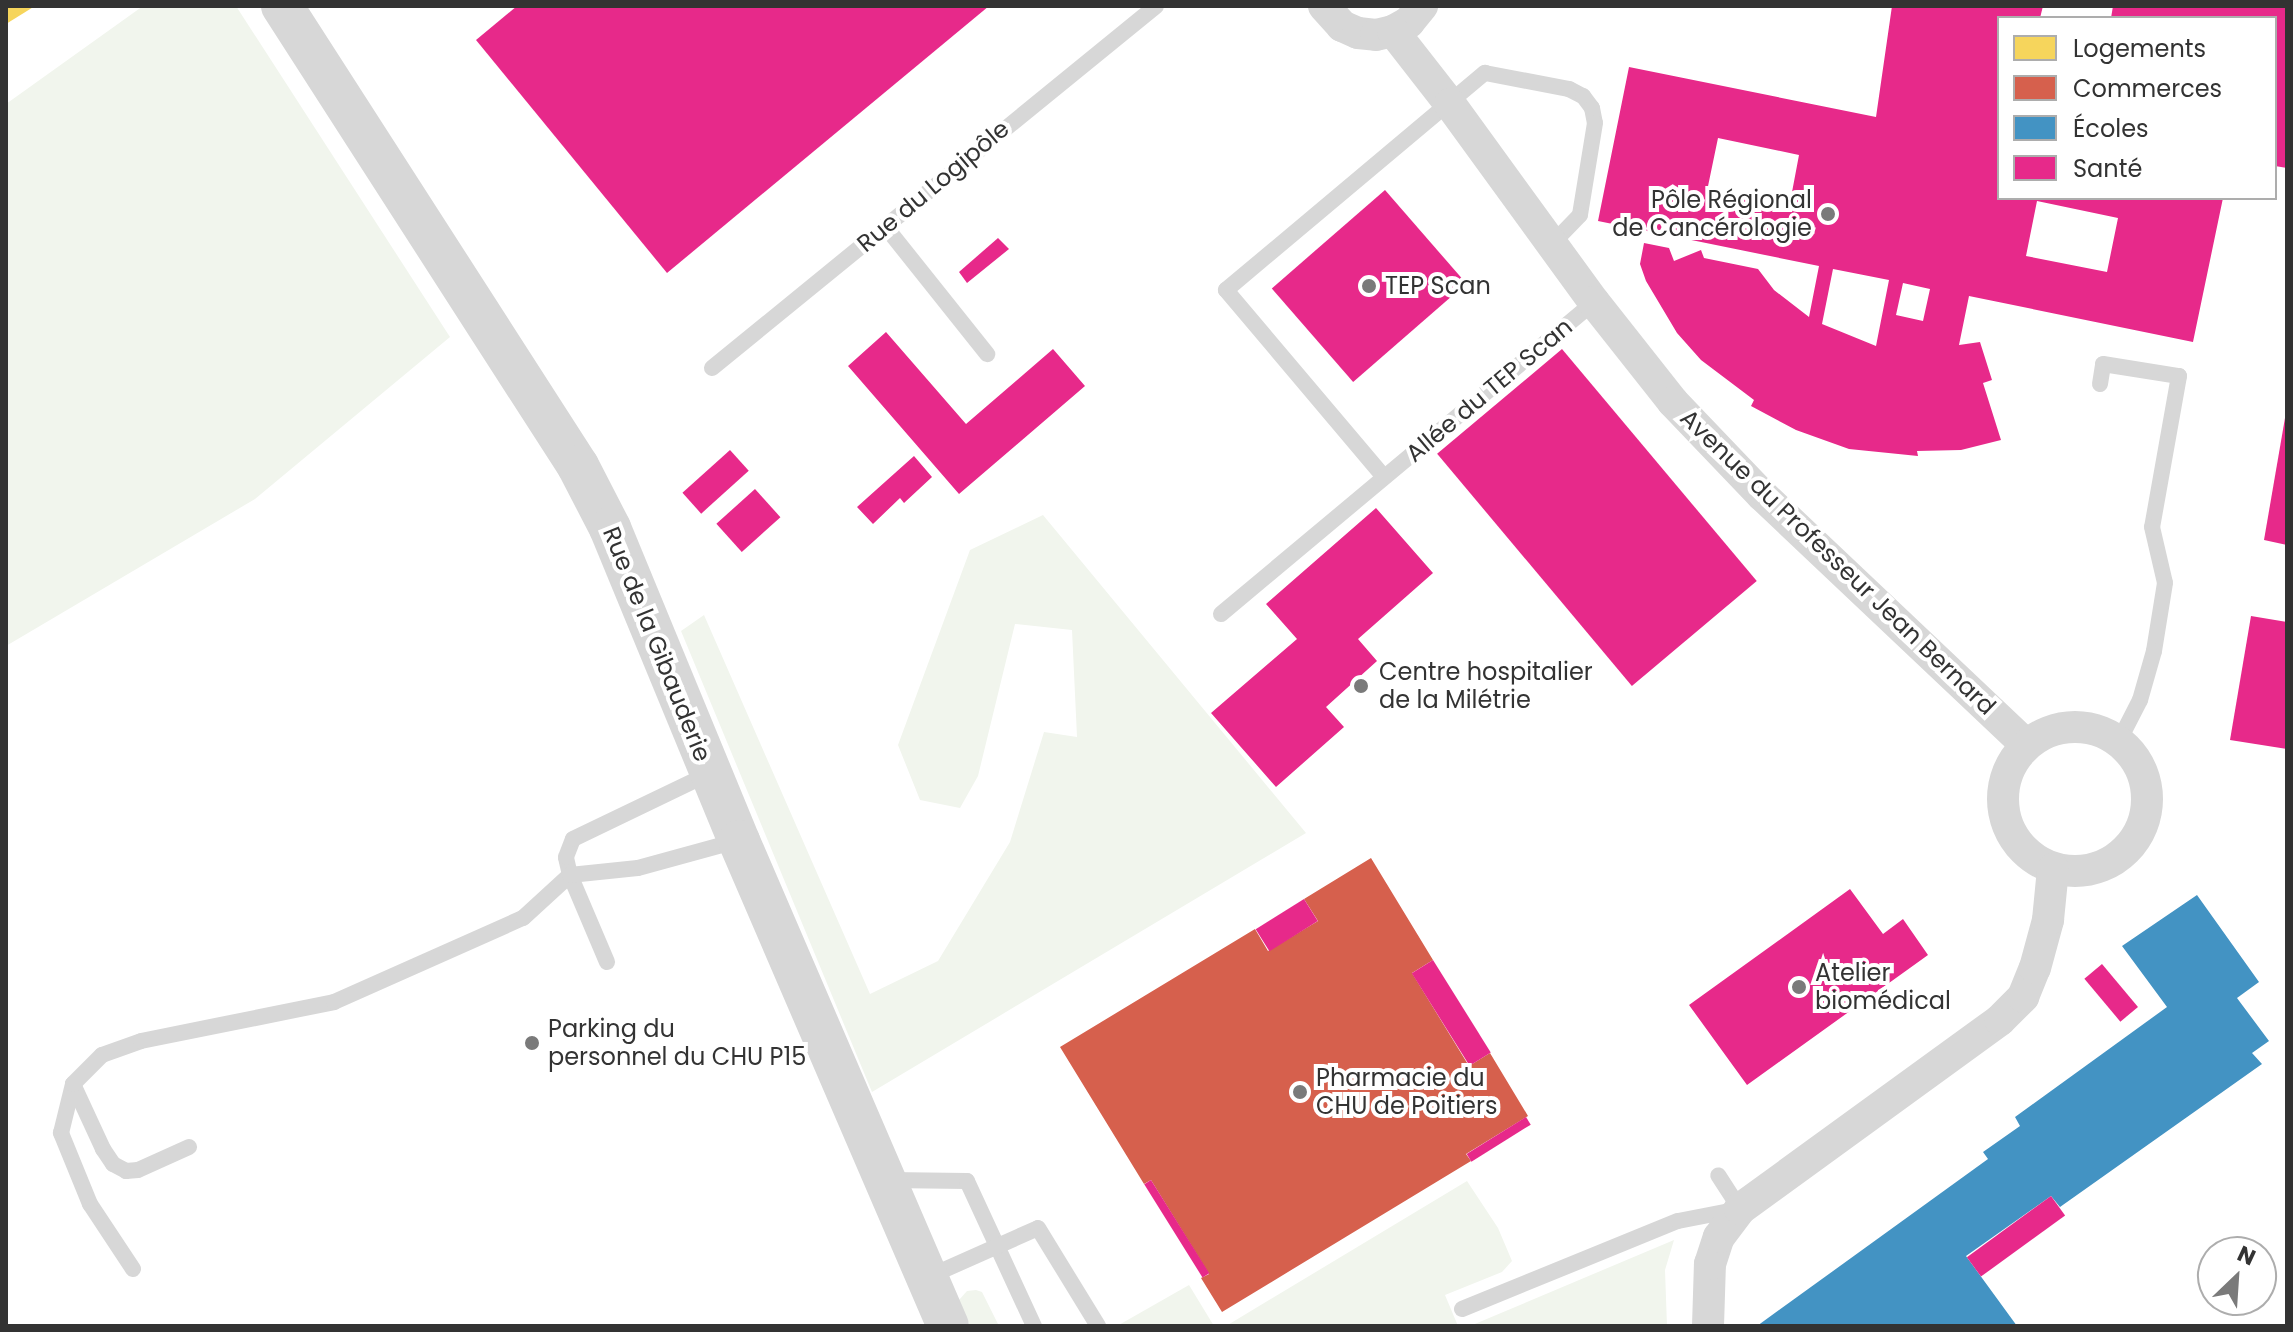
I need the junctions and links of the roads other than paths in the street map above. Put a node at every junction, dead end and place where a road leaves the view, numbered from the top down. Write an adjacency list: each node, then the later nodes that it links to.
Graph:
1 (282, 6): 17 (street, Rue de la Gibauderie)
2 (1156, 6): 7 (lane, Rue du Logipôle)
3 (1324, 6): 5 (street)
4 (1422, 6): 5 (street)
5 (1393, 31): 6 (street, Avenue du Professeur Jean Bernard)
6 (1450, 104): 8 (street, Avenue du Professeur Jean Bernard); 8 (lane); 13 (lane)
7 (885, 226): 10 (lane); 11 (lane, Rue du Logipôle)
8 (1552, 244): 9 (street, Avenue du Professeur Jean Bernard)
9 (1594, 302): 13 (lane, Allée du TEP Scan); 16 (street, Avenue du Professeur Jean Bernard)
10 (987, 354)
11 (712, 368)
12 (2100, 384): 15 (lane)
13 (1384, 477): 14 (lane, Allée du TEP Scan)
14 (1221, 614)
15 (2119, 741): 16 (street); 19 (street)
16 (2026, 745): 19 (street)
17 (710, 773): 18 (street, Rue de la Gibauderie); 20 (lane)
18 (739, 841): 20 (lane); 25 (street, Rue de la Gibauderie)
19 (2053, 869): 26 (street)
20 (570, 875): 21 (lane); 22 (lane)
21 (607, 962)
22 (73, 1084): 23 (lane); 28 (lane)
23 (189, 1147)
24 (1718, 1175): 26 (lane)
25 (884, 1180): 27 (lane); 29 (street, Rue de la Gibauderie)
26 (1740, 1209): 30 (lane); 34 (street)
27 (997, 1246): 29 (lane); 32 (lane); 33 (lane)
28 (133, 1269)
29 (926, 1277): 31 (street, Rue de la Gibauderie)
30 (1462, 1309)
31 (948, 1326)
32 (1034, 1326)
33 (1098, 1326)
34 (1708, 1326)

